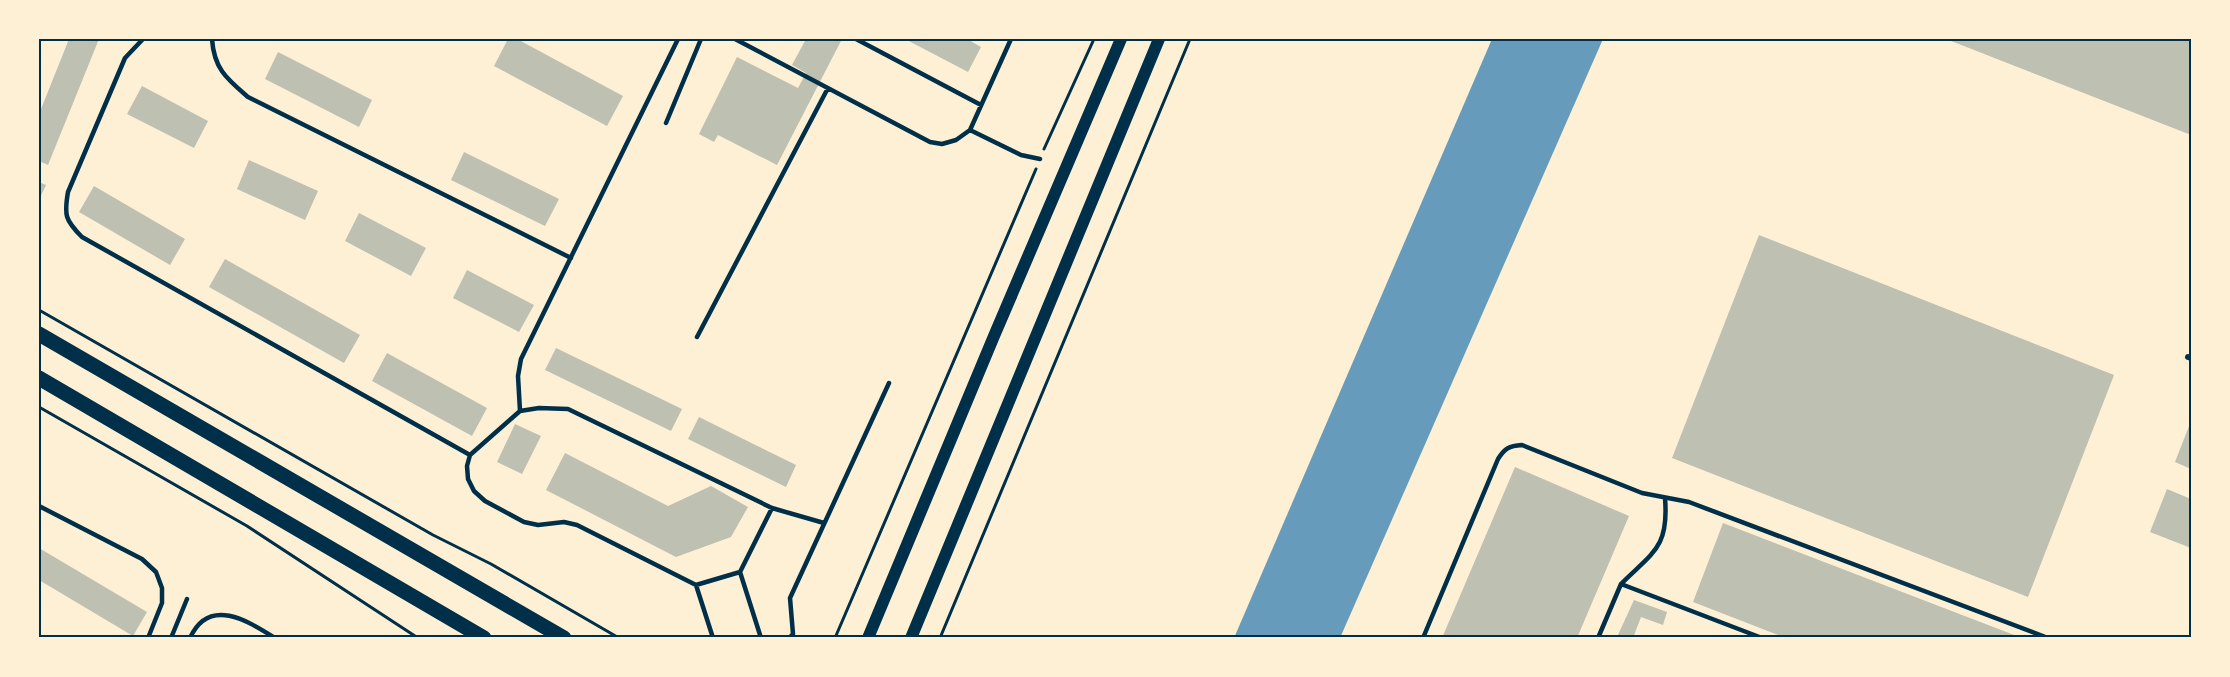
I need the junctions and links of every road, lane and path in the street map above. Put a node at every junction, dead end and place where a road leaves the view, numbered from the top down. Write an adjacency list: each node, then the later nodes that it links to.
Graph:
1 (143, 39): 25 (lane)
2 (212, 39): 17 (lane)
3 (678, 39): 17 (lane)
4 (701, 39): 14 (lane)
5 (735, 39): 12 (lane)
6 (856, 39): 13 (lane)
7 (1011, 39): 13 (lane)
8 (1094, 39): 16 (path)
9 (1121, 39): 46 (main road)
10 (1160, 39): 47 (main road)
11 (1190, 39): 48 (path)
12 (828, 88): 15 (lane); 20 (lane)
13 (981, 105): 15 (lane)
14 (666, 123)
15 (970, 130): 16 (lane)
16 (1040, 159): 45 (path)
17 (571, 258): 24 (lane)
18 (39, 310): 41 (path)
19 (39, 334): 40 (main road)
20 (697, 337)
21 (39, 378): 39 (main road)
22 (889, 383): 29 (lane)
23 (39, 407): 38 (path)
24 (520, 411): 25 (lane); 28 (lane)
25 (470, 455): 32 (lane)
26 (1665, 498): 31 (lane); 49 (lane); 52 (lane)
27 (39, 506): 34 (lane)
28 (772, 508): 29 (lane); 30 (lane)
29 (824, 523): 44 (lane)
30 (740, 572): 32 (lane); 43 (lane)
31 (1621, 584): 50 (lane); 51 (lane)
32 (696, 585): 42 (lane)
33 (187, 599): 35 (lane)
34 (148, 638)
35 (171, 638)
36 (190, 638): 37 (lane)
37 (275, 638)
38 (417, 638)
39 (484, 638)
40 (564, 638)
41 (619, 638)
42 (713, 638)
43 (761, 638)
44 (789, 638)
45 (835, 638)
46 (868, 638)
47 (911, 638)
48 (940, 638)
49 (1423, 638)
50 (1598, 638)
51 (1762, 638)
52 (2048, 638)

